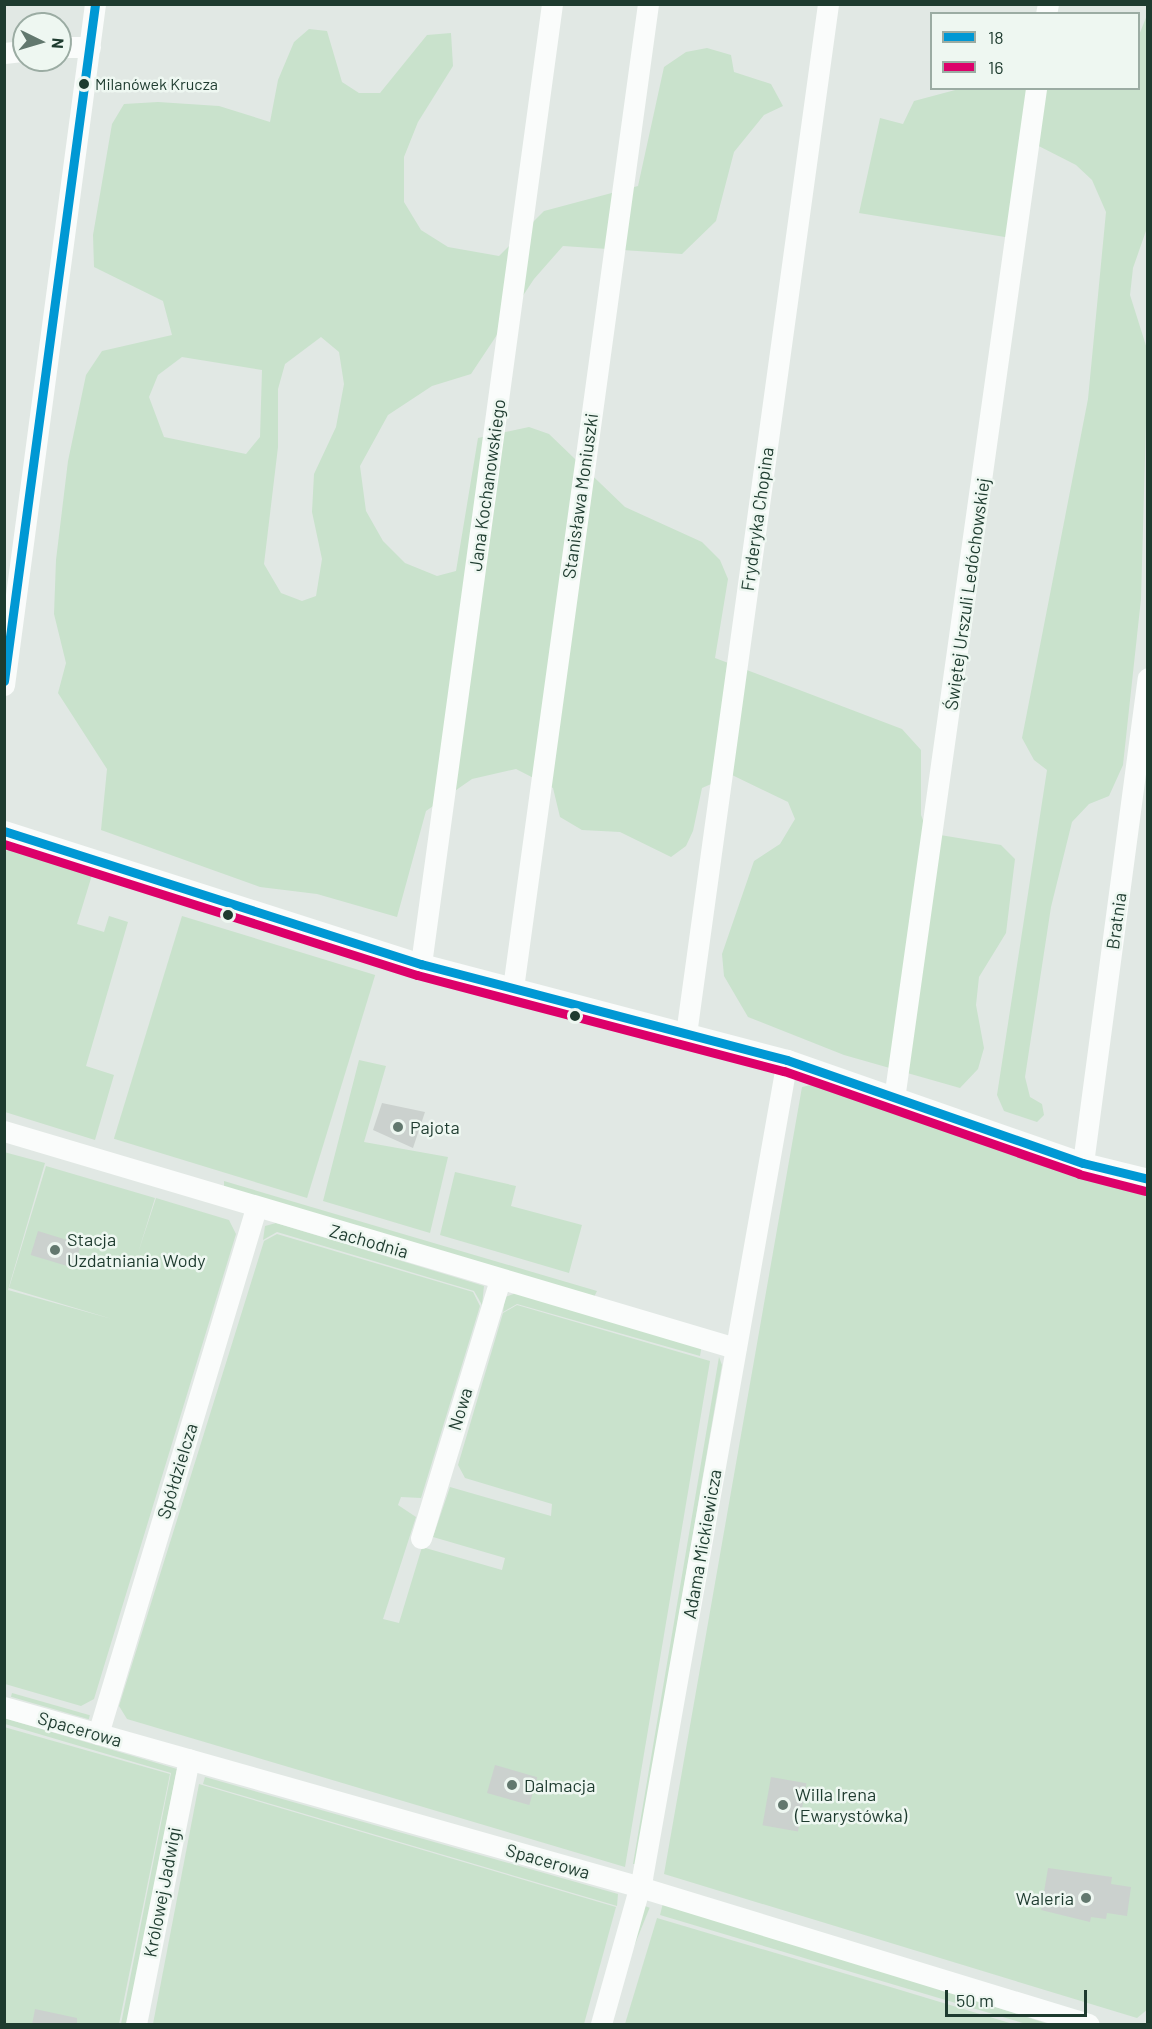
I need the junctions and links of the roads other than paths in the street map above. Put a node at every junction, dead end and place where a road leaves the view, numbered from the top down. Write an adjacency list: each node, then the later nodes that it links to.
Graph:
1 (95, 4): 6 (street)
2 (552, 4): 11 (street, Jana Kochanowskiego)
3 (648, 4): 12 (street, Stanisława Moniuszki)
4 (828, 4): 13 (street, Fryderyka Chopina)
5 (72, 47): 6 (street)
6 (90, 47): 9 (street)
7 (1036, 90): 15 (street, Świętej Urszuli Ledóchowskiej)
8 (1148, 678): 17 (street, Bratnia)
9 (4, 685)
10 (4, 831): 11 (street)
11 (421, 964): 12 (street)
12 (513, 988): 13 (street)
13 (686, 1034): 14 (street)
14 (787, 1060): 15 (street); 21 (street, Adama Mickiewicza)
15 (894, 1099): 17 (street)
16 (4, 1131): 19 (street, Zachodnia)
17 (1083, 1163): 18 (street)
18 (1148, 1179)
19 (256, 1208): 20 (street, Zachodnia); 24 (street, Spółdzielcza)
20 (500, 1280): 21 (street, Zachodnia); 22 (street, Nowa)
21 (735, 1348): 26 (street, Adama Mickiewicza)
22 (421, 1538)
23 (4, 1707): 24 (street, Spacerowa)
24 (98, 1734): 25 (street, Spacerowa)
25 (189, 1760): 26 (street, Spacerowa); 27 (street, Królowej Jadwigi)
26 (640, 1887): 28 (street, Adama Mickiewicza); 29 (street, Spacerowa)
27 (136, 2025)
28 (601, 2025)
29 (1089, 2025)

